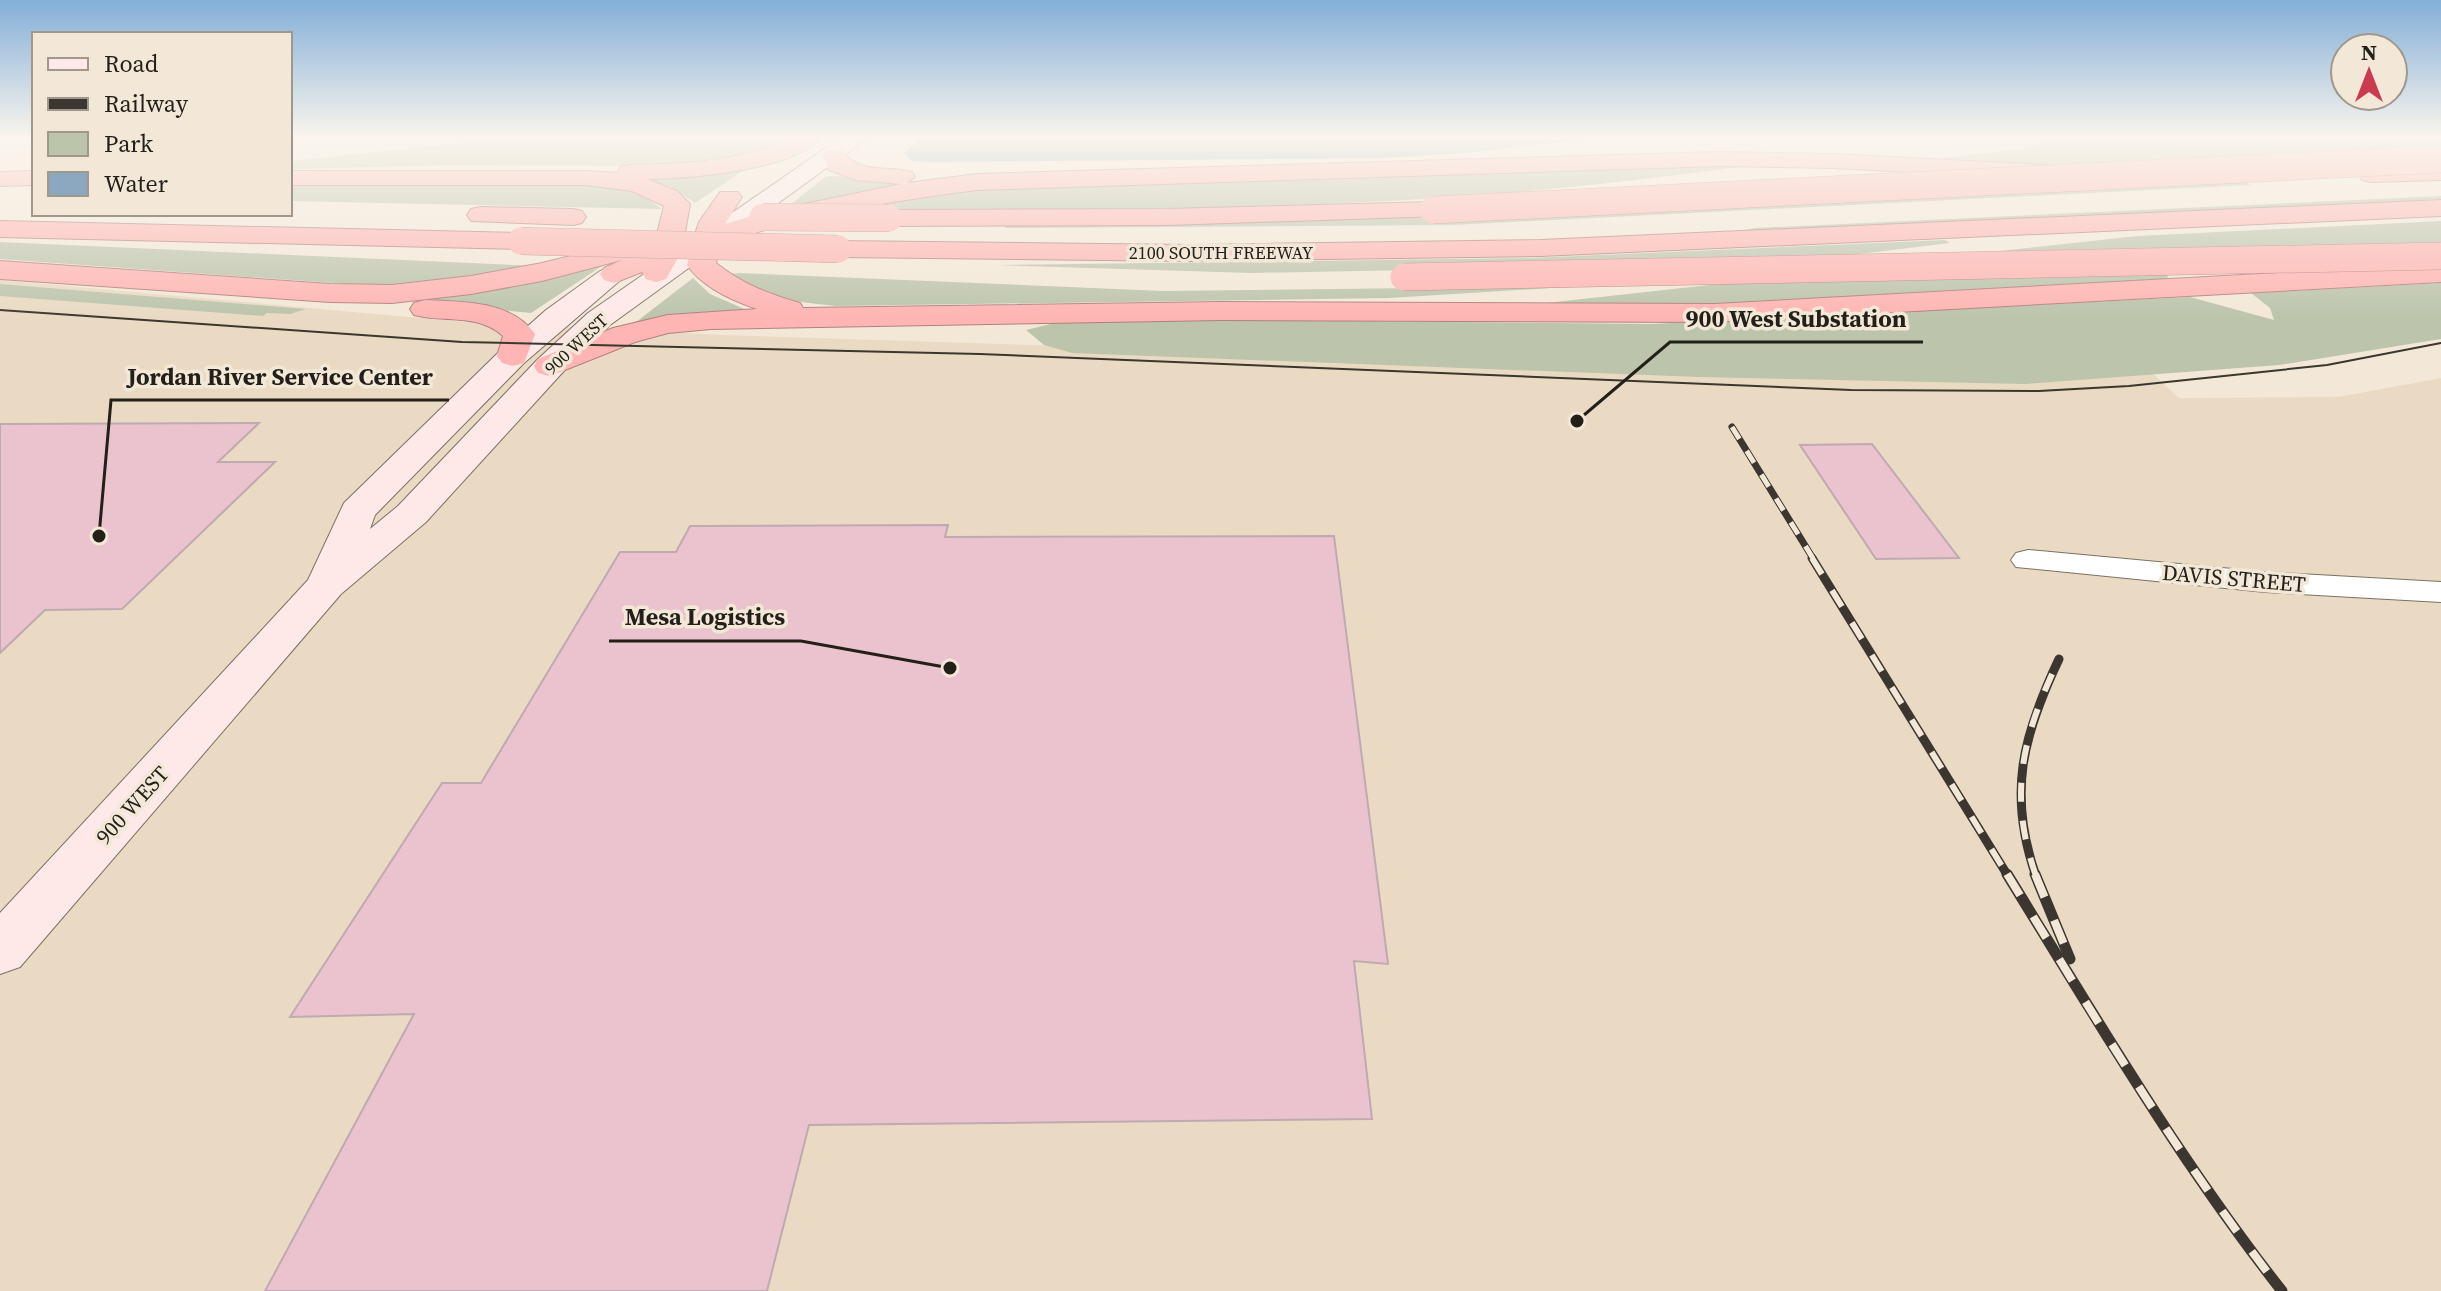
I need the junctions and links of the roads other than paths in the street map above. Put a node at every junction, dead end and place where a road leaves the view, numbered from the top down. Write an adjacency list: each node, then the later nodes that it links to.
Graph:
1 (671, 198): 19 (highway)
2 (748, 198): 7 (main road, 900 WEST)
3 (867, 198): 17 (highway)
4 (1514, 198): 8 (highway)
5 (1614, 198): 8 (highway, bridge)
6 (2232, 198): 15 (highway, 2100 SOUTH FREEWAY)
7 (741, 203): 17 (main road, 900 WEST); 19 (main road, 900 WEST)
8 (1429, 207): 19 (highway, bridge)
9 (2441, 208): 12 (highway, 2100 SOUTH FREEWAY)
10 (0, 210): 11 (highway)
11 (32, 210)
12 (2356, 211): 18 (highway, 2100 SOUTH FREEWAY, bridge); 23 (highway)
13 (292, 216): 15 (highway, 2100 SOUTH FREEWAY)
14 (605, 217): 15 (highway)
15 (563, 221)
16 (0, 229): 18 (highway)
17 (710, 233): 19 (main road, 900 WEST); 19 (highway); 24 (highway)
18 (508, 246): 20 (highway, bridge)
19 (660, 247): 21 (highway); 25 (main road, 900 WEST); 26 (main road, 900 WEST)
20 (2441, 256)
21 (0, 272): 25 (highway)
22 (2441, 273): 23 (highway)
23 (1221, 311): 24 (highway)
24 (871, 315): 26 (highway)
25 (513, 356): 28 (main road, 900 WEST)
26 (550, 366): 28 (main road, 900 WEST)
27 (2028, 560): 29 (street, DAVIS STREET)
28 (326, 585): 30 (main road, 900 WEST)
29 (2441, 592)
30 (0, 951)

